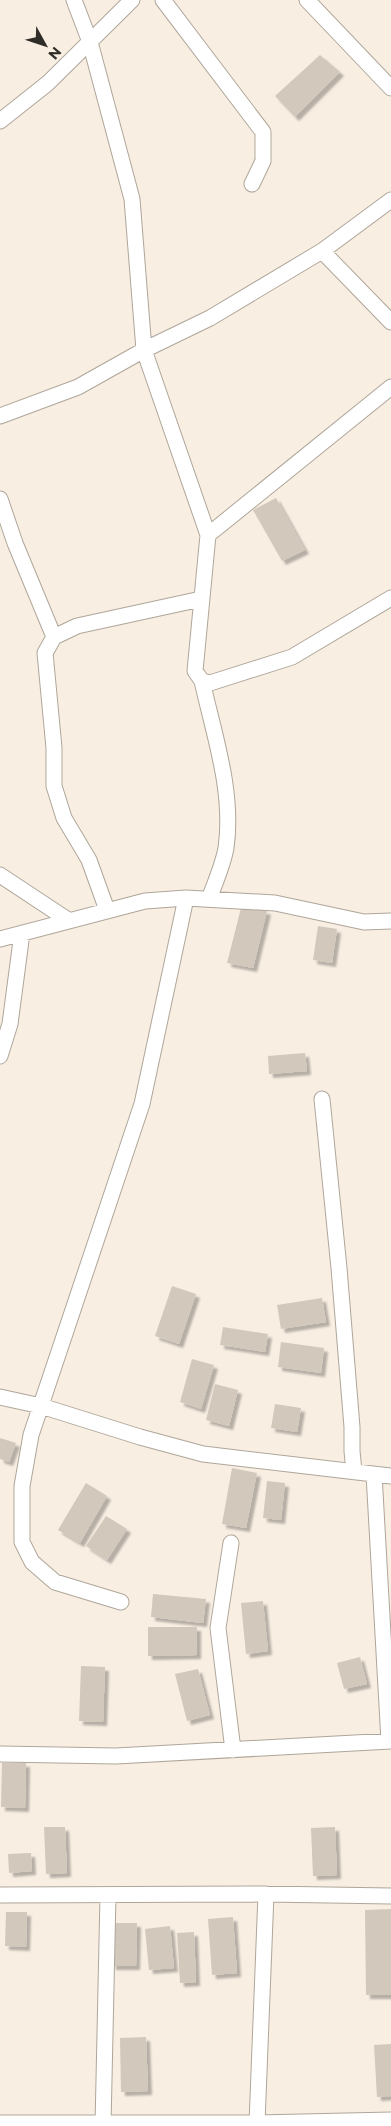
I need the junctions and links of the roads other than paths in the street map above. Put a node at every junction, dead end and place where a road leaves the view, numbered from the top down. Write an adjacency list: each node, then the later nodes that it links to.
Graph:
1 (74, 0): 5 (street)
2 (132, 0): 5 (street)
3 (163, 0): 8 (street)
4 (306, 0): 6 (street)
5 (90, 42): 7 (street); 12 (street)
6 (391, 88)
7 (0, 121)
8 (252, 184)
9 (391, 200): 10 (street)
10 (322, 251): 11 (street); 12 (street)
11 (391, 322)
12 (144, 350): 14 (street); 16 (street)
13 (391, 387): 16 (street)
14 (0, 416)
15 (0, 499): 19 (street)
16 (208, 535): 18 (street)
17 (391, 598): 20 (street)
18 (201, 599): 19 (street); 20 (street)
19 (54, 637): 24 (street)
20 (202, 680): 23 (street)
21 (0, 876): 25 (street)
22 (186, 898): 23 (street); 24 (street); 32 (street)
23 (209, 899): 26 (street)
24 (107, 910): 25 (street)
25 (68, 920): 27 (street)
26 (391, 920)
27 (22, 933): 28 (street); 29 (street)
28 (0, 939)
29 (0, 1056)
30 (322, 1098): 33 (street)
31 (0, 1398): 32 (street)
32 (41, 1406): 33 (street); 37 (street)
33 (354, 1471): 34 (street)
34 (374, 1474): 35 (street); 38 (street)
35 (391, 1476)
36 (231, 1543): 39 (street)
37 (121, 1602)
38 (390, 1741): 39 (street)
39 (233, 1750): 40 (street)
40 (0, 1754)
41 (266, 1894): 43 (street); 44 (street); 47 (street)
42 (0, 1895): 43 (street)
43 (108, 1895): 48 (street)
44 (391, 1896)
45 (391, 2120): 47 (street)
46 (0, 2123): 48 (street)
47 (257, 2123): 48 (street)
48 (103, 2125)

